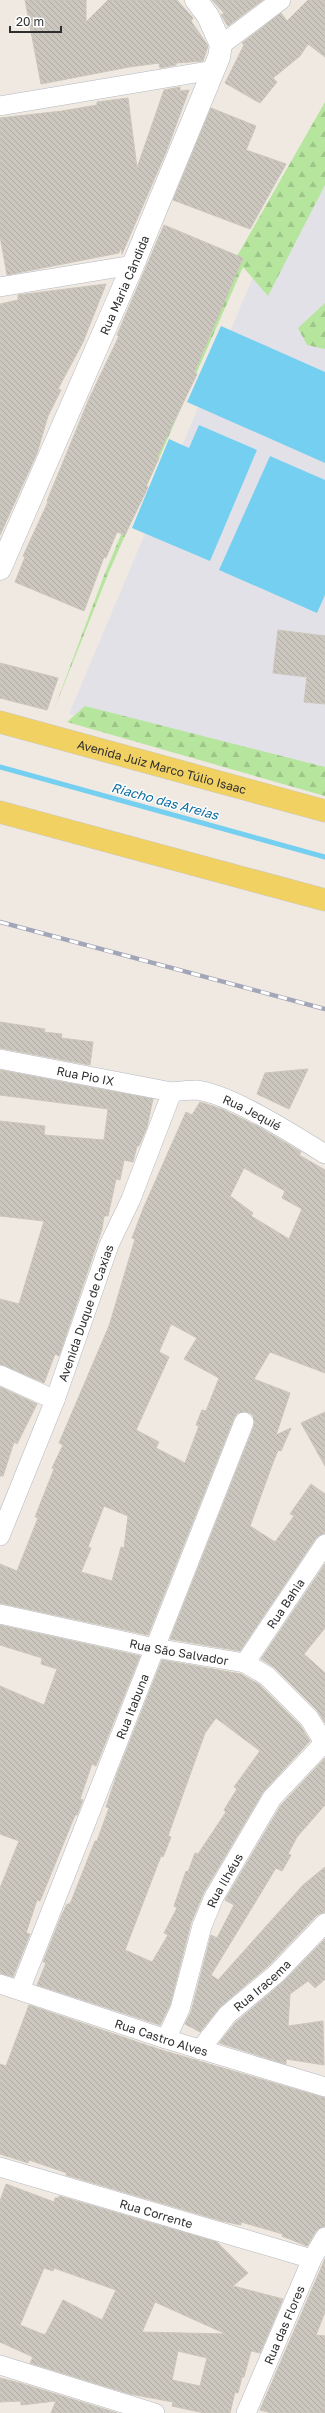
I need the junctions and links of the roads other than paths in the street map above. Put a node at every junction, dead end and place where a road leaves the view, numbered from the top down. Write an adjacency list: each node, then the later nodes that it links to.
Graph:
1 (196, 0): 3 (street)
2 (281, 0): 3 (street)
3 (221, 45): 4 (street, Rua Maria Cândida)
4 (214, 70): 5 (street); 6 (street, Rua Maria Cândida)
5 (0, 106)
6 (133, 265): 7 (street); 8 (street, Rua Maria Cândida)
7 (0, 287)
8 (0, 569)
9 (0, 722): 10 (main road, Avenida Juiz Marco Túlio Isaac)
10 (325, 811)
11 (0, 812): 12 (main road)
12 (325, 900)
13 (0, 1058): 14 (street, Rua Pio IX)
14 (172, 1092): 15 (street, Rua Jequié); 17 (street, Avenida Duque de Caxias)
15 (325, 1154)
16 (0, 1375): 17 (street)
17 (55, 1400): 19 (street, Avenida Duque de Caxias)
18 (244, 1422): 22 (street, Rua Itabuna)
19 (0, 1536)
20 (325, 1544): 23 (street, Rua Bahia)
21 (0, 1614): 22 (street, Rua São Salvador)
22 (156, 1648): 23 (street, Rua São Salvador); 27 (street, Rua Itabuna)
23 (245, 1663): 24 (street, Rua São Salvador)
24 (324, 1744): 28 (street, Rua Ilhéus)
25 (325, 1923): 29 (street, Rua Iracema)
26 (0, 1984): 27 (street, Rua Castro Alves)
27 (20, 1990): 28 (street, Rua Castro Alves)
28 (166, 2039): 29 (street, Rua Castro Alves)
29 (200, 2050): 30 (street, Rua Castro Alves)
30 (325, 2087)
31 (0, 2167): 33 (street, Rua Corrente)
32 (325, 2237): 33 (street, Rua das Flores)
33 (312, 2259): 36 (street, Rua das Flores)
34 (0, 2365): 35 (street)
35 (154, 2413)
36 (246, 2413)

